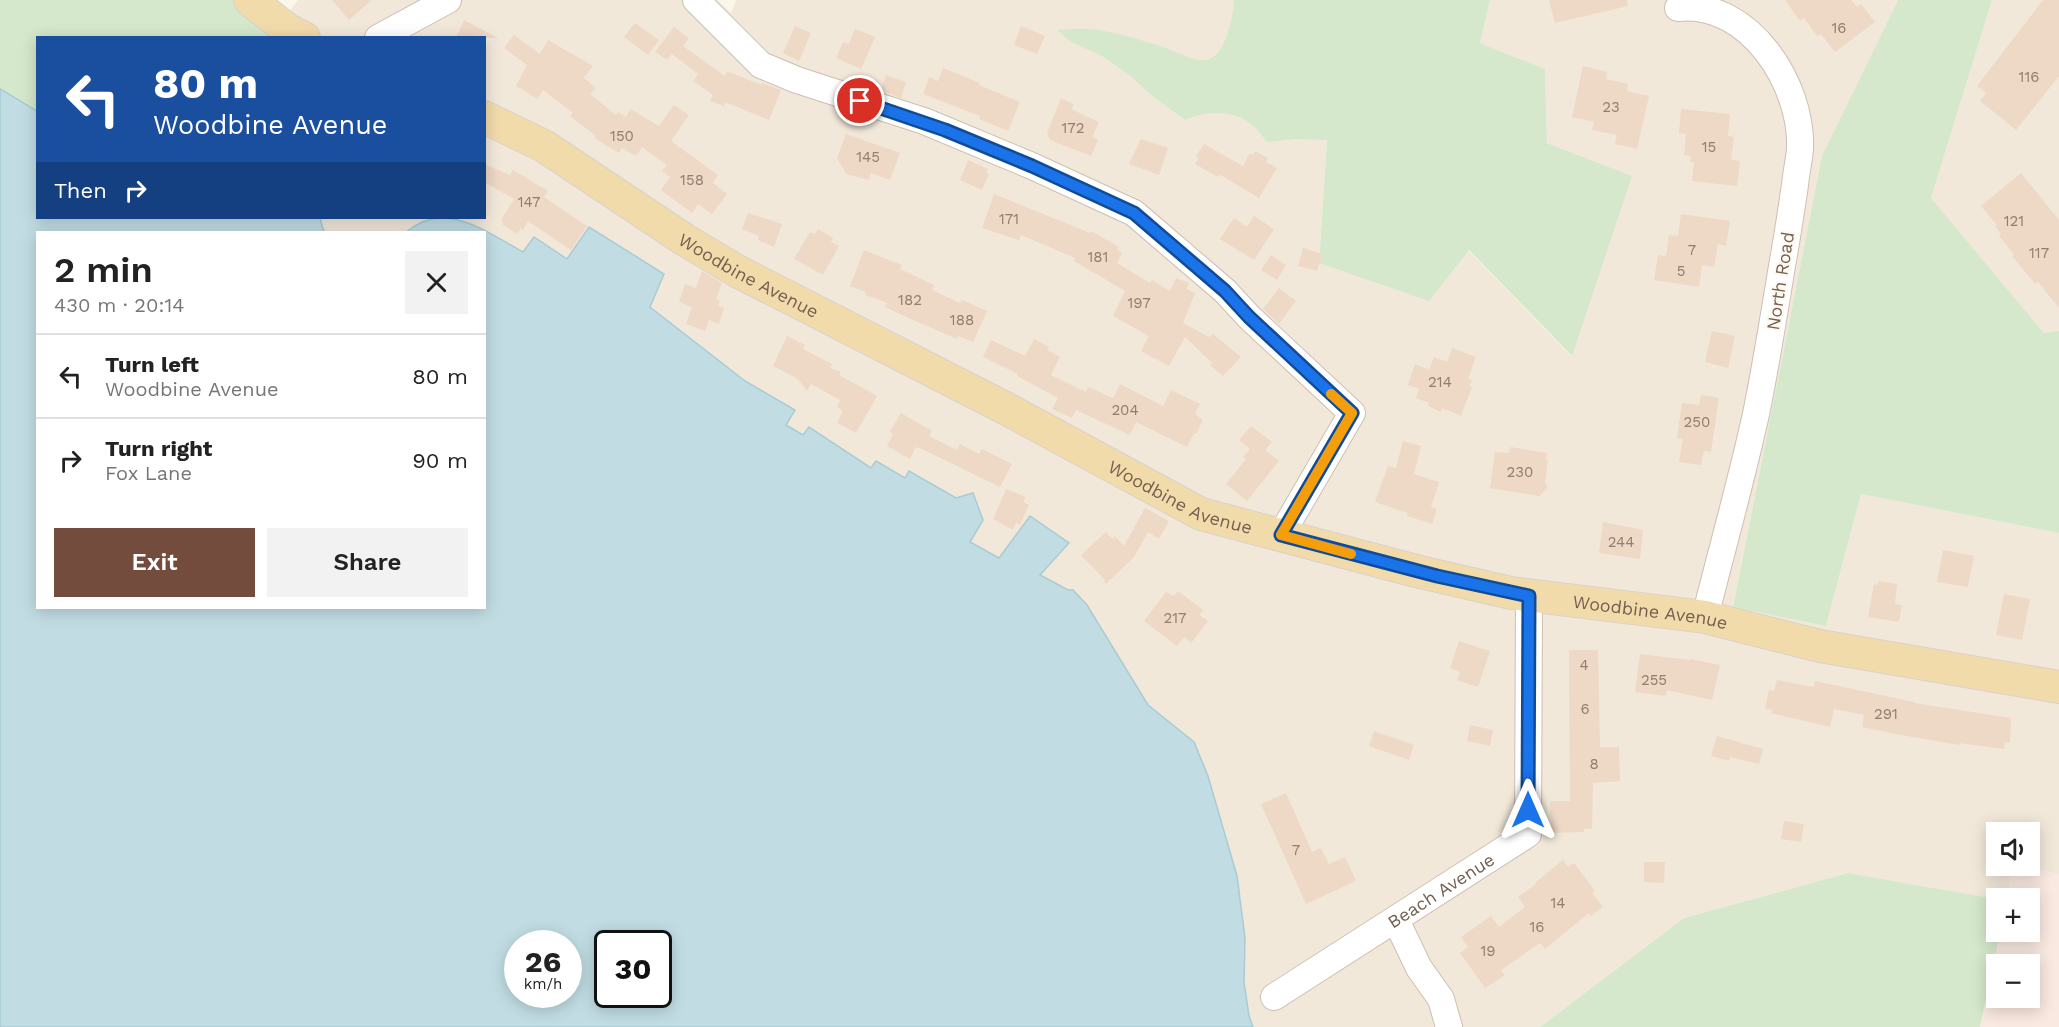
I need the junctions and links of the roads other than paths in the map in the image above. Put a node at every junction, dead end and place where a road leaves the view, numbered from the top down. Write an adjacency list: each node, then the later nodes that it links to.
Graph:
1 (250, 0): 5 (main road)
2 (448, 0): 6 (street)
3 (696, 0): 8 (street)
4 (1678, 8): 10 (street, North Road)
5 (300, 36)
6 (382, 36)
7 (486, 118): 8 (main road, Woodbine Avenue)
8 (1281, 535): 9 (main road, Woodbine Avenue)
9 (1529, 596): 10 (main road, Woodbine Avenue); 12 (street, Beach Avenue)
10 (1705, 617): 11 (main road, Woodbine Avenue)
11 (2059, 687)
12 (1396, 920): 13 (street, Beach Avenue); 14 (street)
13 (1274, 996)
14 (1449, 1027)

